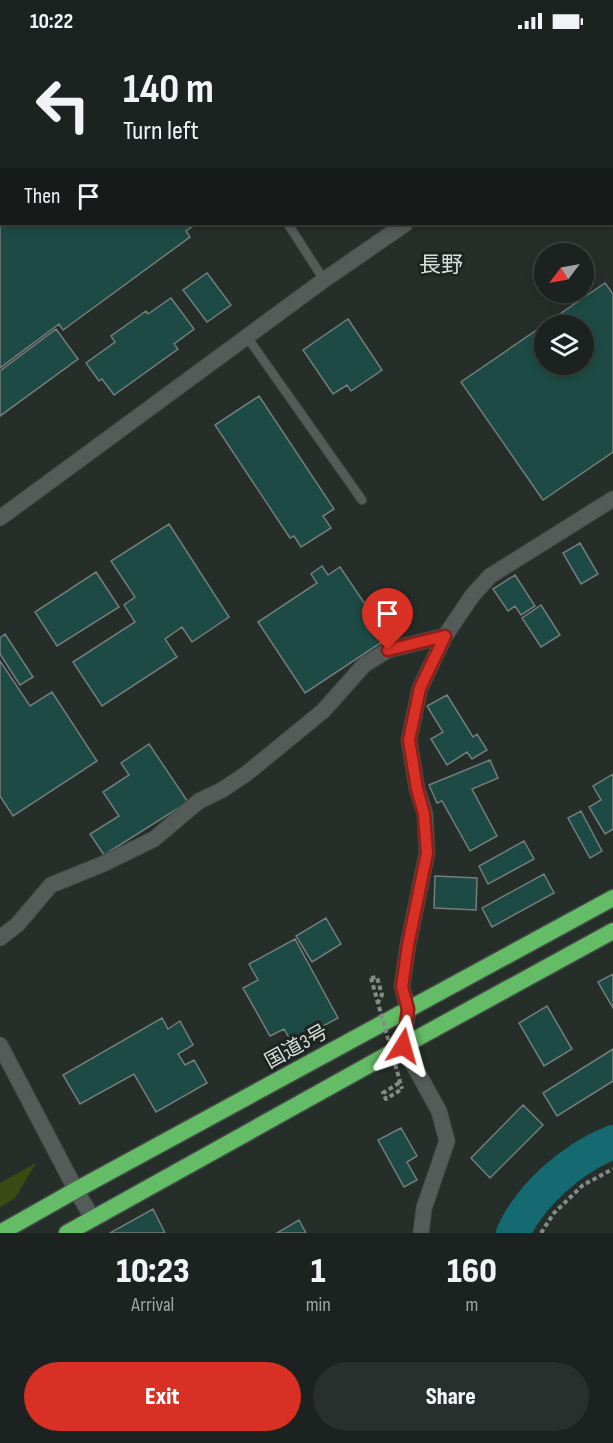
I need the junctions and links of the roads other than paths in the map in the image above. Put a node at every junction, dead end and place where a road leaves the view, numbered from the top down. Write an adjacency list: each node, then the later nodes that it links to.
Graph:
1 (289, 225): 3 (lane)
2 (404, 225): 3 (street)
3 (324, 280): 4 (street)
4 (247, 337): 6 (lane); 7 (street)
5 (613, 499): 8 (street)
6 (362, 500)
7 (0, 518)
8 (445, 636): 11 (street); 12 (street)
9 (613, 898): 12 (highway, 国道3号)
10 (613, 931): 14 (highway)
11 (0, 938)
12 (408, 1009): 14 (street); 15 (highway, 国道3号)
13 (0, 1045): 15 (street)
14 (403, 1046): 16 (highway); 19 (street)
15 (76, 1190): 16 (street); 17 (highway, 国道3号)
16 (93, 1219): 18 (highway)
17 (0, 1233)
18 (67, 1233)
19 (422, 1233)

